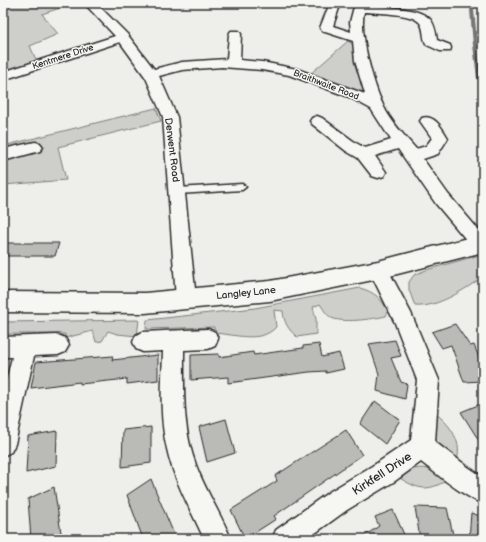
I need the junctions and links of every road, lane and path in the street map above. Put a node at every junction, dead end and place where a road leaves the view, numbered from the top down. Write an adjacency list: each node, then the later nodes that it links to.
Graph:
1 (90, 3): 5 (street, Derwent Road)
2 (334, 5): 6 (street)
3 (361, 5): 6 (street); 7 (street)
4 (235, 34): 8 (street)
5 (123, 37): 9 (street, Derwent Road); 10 (street, Kentmere Drive)
6 (359, 39): 11 (street)
7 (444, 48)
8 (233, 64): 9 (street, Braithwaite Road); 11 (street, Braithwaite Road)
9 (151, 74): 21 (street, Derwent Road)
10 (3, 76)
11 (376, 106): 14 (street, Braithwaite Road)
12 (317, 121): 16 (street)
13 (427, 121): 18 (street)
14 (402, 142): 16 (street); 18 (street, Braithwaite Road)
15 (35, 147): 17 (street)
16 (364, 154): 19 (street)
17 (3, 155)
18 (413, 156): 22 (street, Braithwaite Road)
19 (378, 172)
20 (242, 187): 21 (lane)
21 (178, 191): 24 (street, Derwent Road)
22 (482, 243): 23 (street, Langley Lane)
23 (378, 270): 24 (street, Langley Lane); 32 (street, Kirkfell Drive)
24 (186, 298): 25 (street, Langley Lane)
25 (3, 302)
26 (208, 339): 27 (street)
27 (174, 341): 28 (street); 34 (street)
28 (143, 342)
29 (58, 344): 30 (street)
30 (14, 347): 31 (street)
31 (3, 444)
32 (422, 448): 33 (street); 35 (street, Kirkfell Drive)
33 (483, 491)
34 (218, 539)
35 (285, 539)

